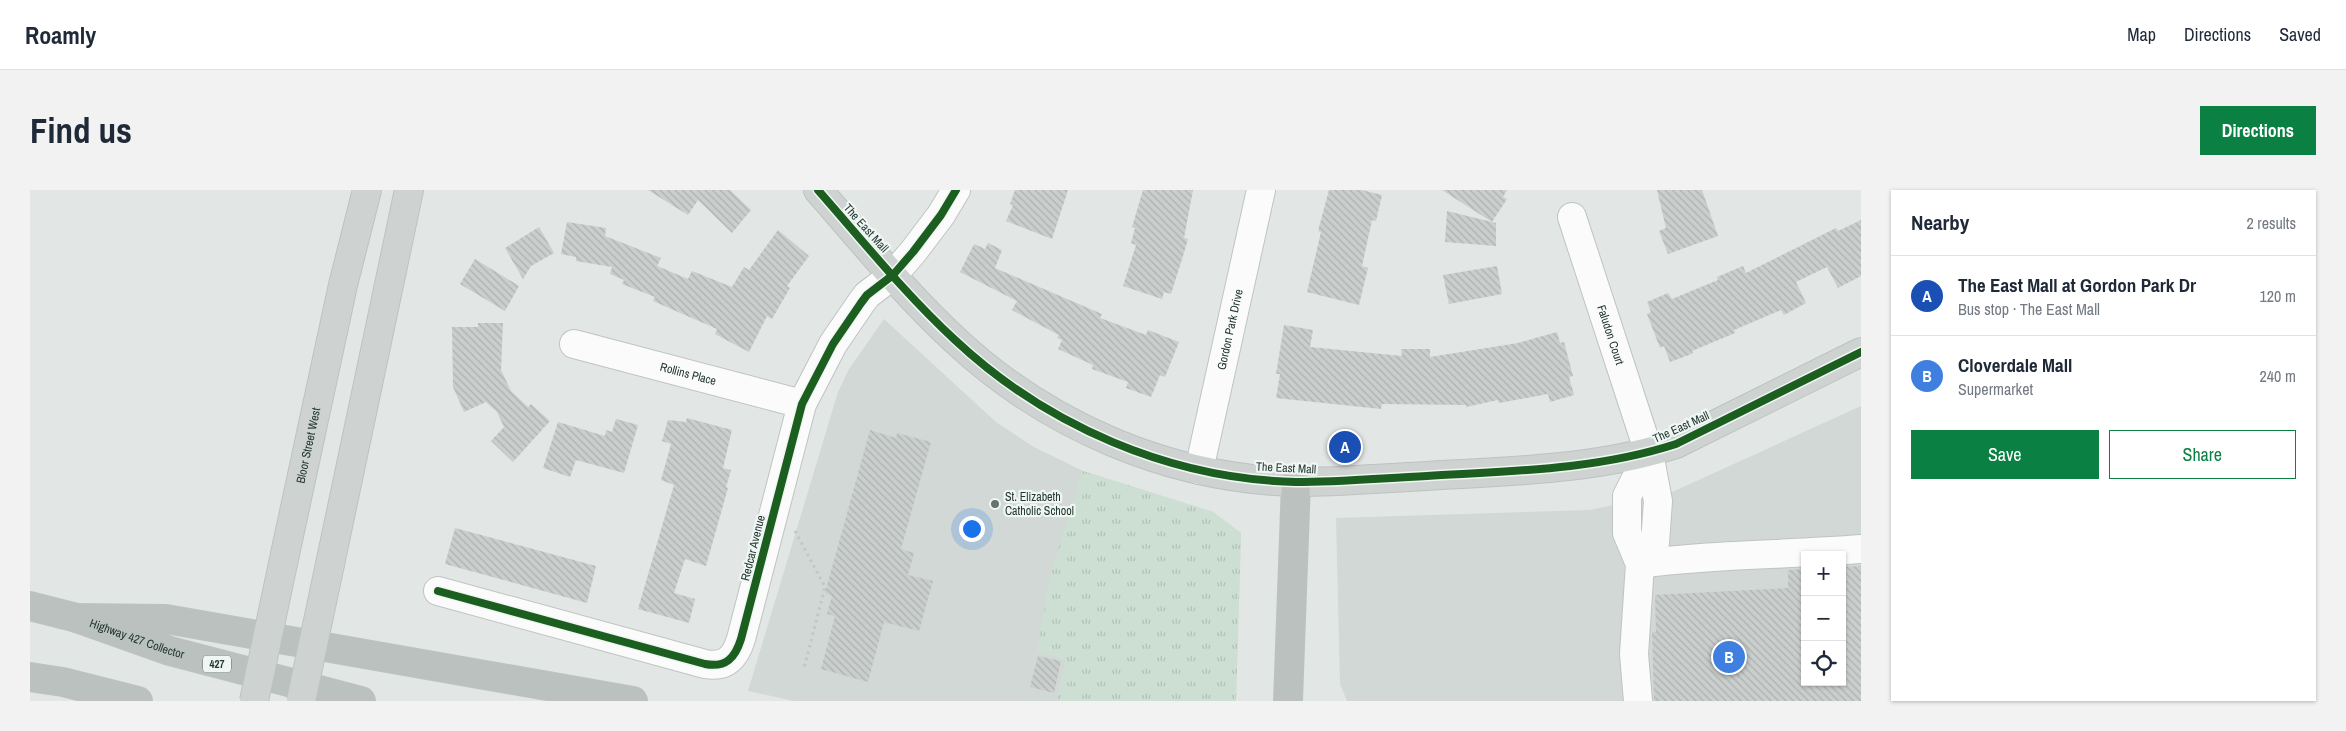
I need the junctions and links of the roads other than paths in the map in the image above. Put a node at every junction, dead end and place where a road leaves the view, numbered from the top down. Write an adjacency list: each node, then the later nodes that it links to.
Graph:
1 (366, 190): 21 (main road, Bloor Street West, bridge)
2 (409, 190): 22 (main road, bridge)
3 (818, 190): 7 (main road, The East Mall)
4 (956, 190): 7 (street, Redcar Avenue)
5 (1261, 190): 12 (street, Gordon Park Drive)
6 (1572, 217): 11 (street, Faludon Court)
7 (893, 275): 10 (street, Redcar Avenue); 12 (main road, The East Mall)
8 (574, 344): 10 (street, Rollins Place)
9 (1861, 352): 11 (main road, The East Mall)
10 (802, 404): 16 (street, Redcar Avenue)
11 (1649, 453): 13 (main road, The East Mall); 15 (street)
12 (1199, 470): 13 (main road, The East Mall)
13 (1296, 482): 25 (highway)
14 (1861, 549): 15 (street)
15 (1640, 564): 26 (street)
16 (438, 591)
17 (30, 606): 18 (highway, Highway 427 Collector / 427)
18 (76, 618): 23 (highway, Highway 427 Collector / 427); 24 (highway)
19 (30, 677): 20 (highway)
20 (138, 701)
21 (254, 701)
22 (301, 701)
23 (361, 701)
24 (633, 701)
25 (1288, 701)
26 (1638, 701)

